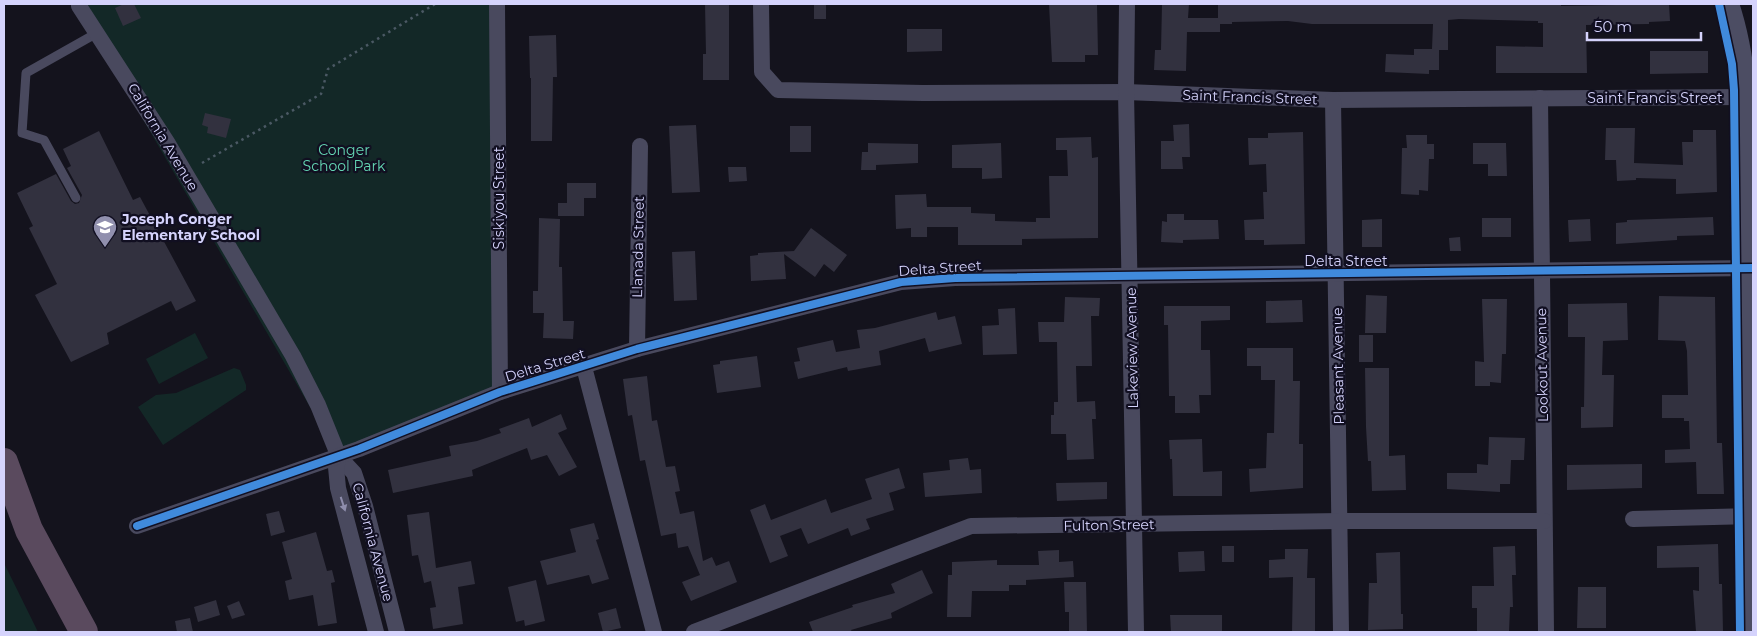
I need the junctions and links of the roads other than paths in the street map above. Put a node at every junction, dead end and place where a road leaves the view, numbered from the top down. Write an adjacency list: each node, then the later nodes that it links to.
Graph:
1 (497, 4): 19 (street, Siskiyou Street)
2 (761, 4): 7 (street, Saint Francis Street)
3 (1127, 4): 7 (street, Lakeview Avenue)
4 (1727, 4): 8 (main road)
5 (79, 6): 6 (street, California Avenue)
6 (97, 33): 12 (lane); 20 (street, California Avenue)
7 (1126, 92): 10 (street, Saint Francis Street); 16 (street, Lakeview Avenue)
8 (1746, 97): 9 (street, Saint Francis Street); 13 (main road)
9 (1540, 98): 10 (street, Saint Francis Street); 14 (street, Lookout Avenue)
10 (1333, 100): 15 (street, Pleasant Avenue)
11 (640, 146): 17 (street, Llanada Street)
12 (76, 198)
13 (1751, 268): 14 (street, Delta Street); 22 (main road)
14 (1541, 272): 15 (street, Delta Street); 25 (street, Lookout Avenue)
15 (1337, 273): 16 (street, Delta Street); 24 (street, Pleasant Avenue)
16 (1131, 275): 17 (street, Delta Street); 26 (street, Lakeview Avenue)
17 (637, 349): 18 (street, Delta Street)
18 (584, 366): 19 (street, Delta Street); 31 (street)
19 (500, 392): 20 (street, Delta Street)
20 (339, 457): 27 (street, Delta Street); 29 (street, California Avenue, one-way to 29); 30 (street, California Avenue)
21 (4, 462): 28 (highway)
22 (1749, 516): 23 (street); 36 (main road)
23 (1633, 519)
24 (1341, 521): 25 (street, Fulton Street); 26 (street, Fulton Street); 34 (street, Pleasant Avenue)
25 (1544, 521): 35 (street, Lookout Avenue)
26 (1134, 525): 32 (street, Fulton Street); 33 (street, Lakeview Avenue)
27 (137, 526)
28 (84, 632)
29 (376, 632)
30 (397, 632)
31 (654, 632)
32 (694, 632)
33 (1136, 632)
34 (1341, 632)
35 (1546, 632)
36 (1748, 632)

